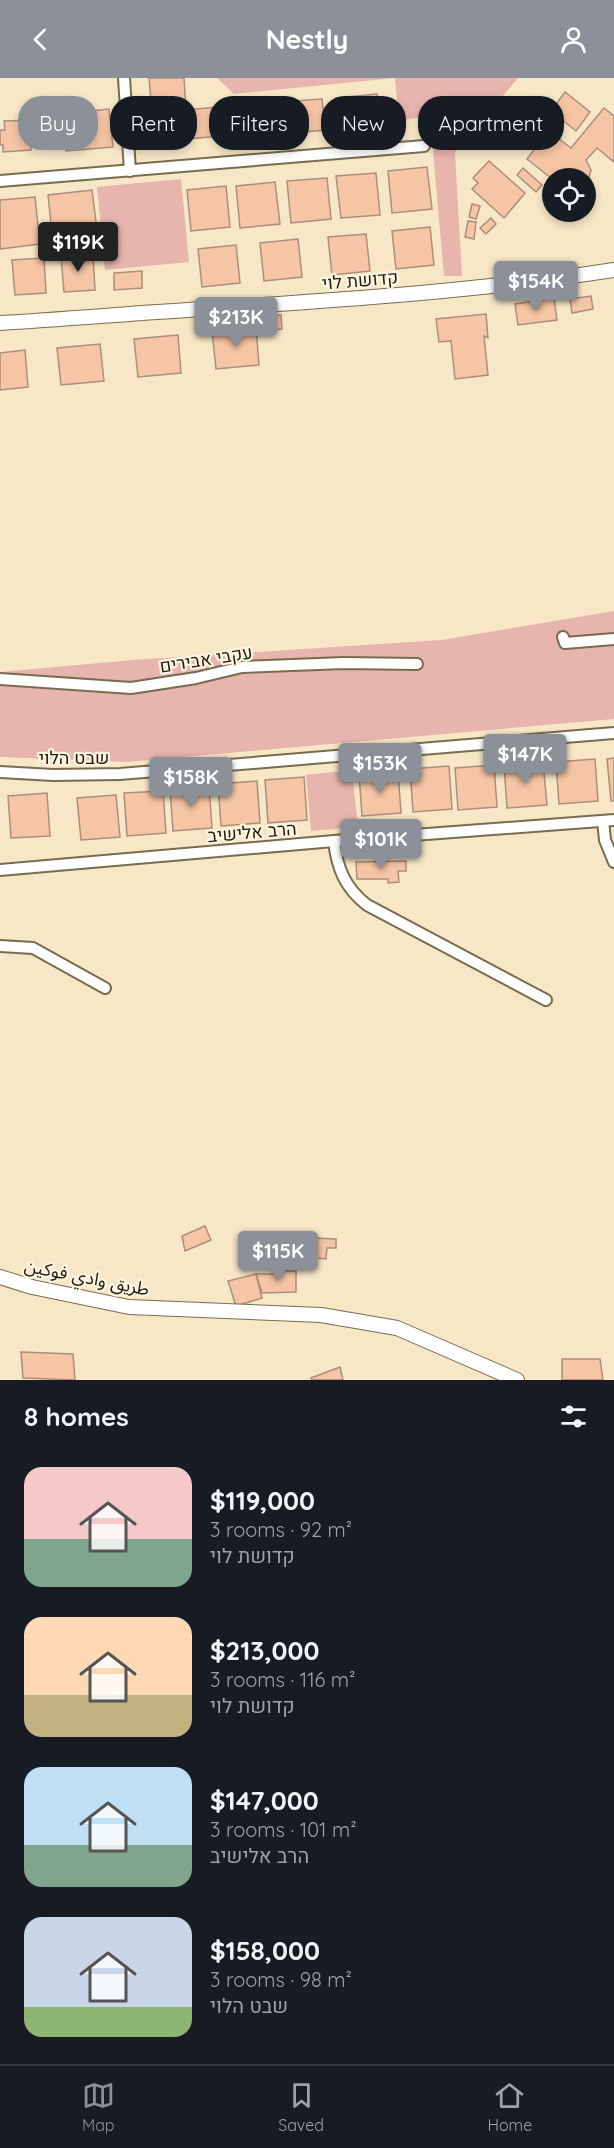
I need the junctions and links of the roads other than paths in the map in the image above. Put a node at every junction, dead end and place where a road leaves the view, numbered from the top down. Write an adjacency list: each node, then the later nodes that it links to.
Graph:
1 (124, 78): 3 (street)
2 (418, 147): 3 (street)
3 (130, 171): 4 (street)
4 (0, 181)
5 (614, 270): 6 (street, קדושת לוי)
6 (0, 323)
7 (563, 637): 8 (street)
8 (614, 639)
9 (417, 664): 10 (street, עקבי אבירים)
10 (0, 679)
11 (614, 733): 12 (street, שבט הלוי)
12 (0, 772)
13 (609, 820): 14 (street, הרב אלישיב); 15 (street)
14 (334, 841): 16 (street, הרב אלישיב); 19 (street)
15 (614, 862)
16 (0, 870)
17 (0, 946): 18 (street)
18 (105, 988)
19 (546, 1000)
20 (0, 1277): 21 (street, طريق وادي فوکين)
21 (517, 1380)

